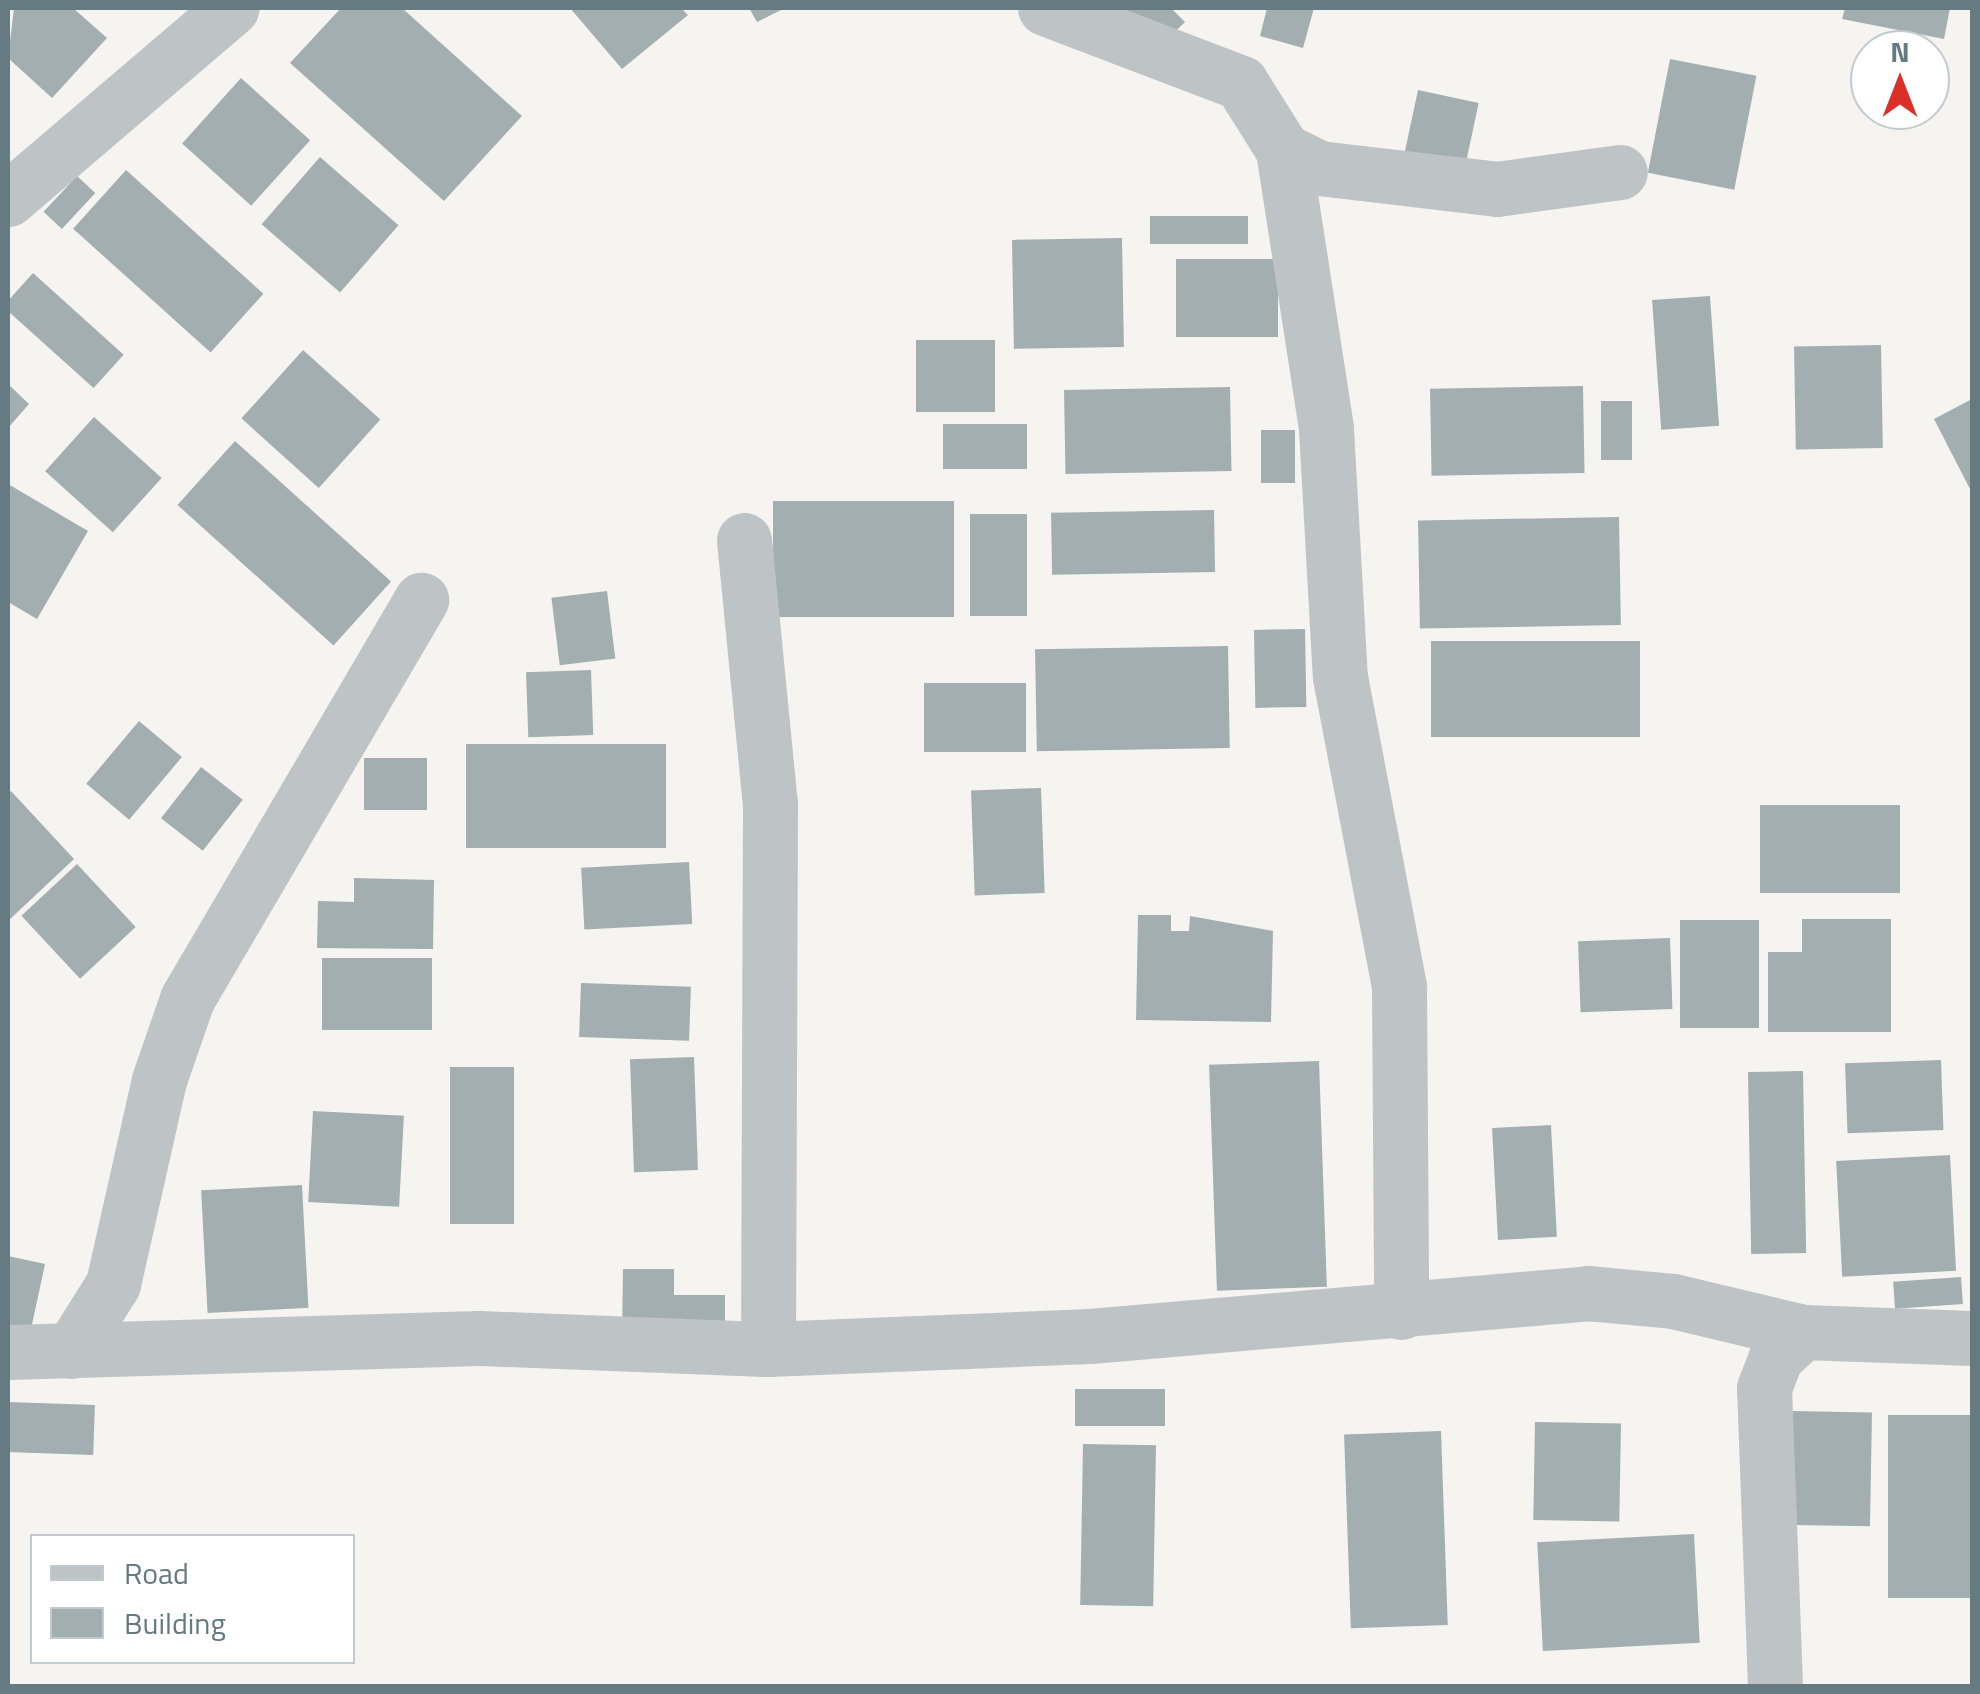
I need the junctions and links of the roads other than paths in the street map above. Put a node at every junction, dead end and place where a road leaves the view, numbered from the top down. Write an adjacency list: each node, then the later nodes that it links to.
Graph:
1 (232, 8): 5 (street)
2 (1045, 8): 3 (street)
3 (1283, 150): 4 (street); 8 (street)
4 (1620, 172)
5 (8, 199)
6 (744, 540): 11 (street)
7 (421, 600): 12 (street)
8 (1401, 1312): 9 (street); 11 (street)
9 (1803, 1332): 10 (street); 14 (street)
10 (1972, 1338)
11 (768, 1349): 12 (street)
12 (71, 1351): 13 (street)
13 (8, 1352)
14 (1776, 1686)

